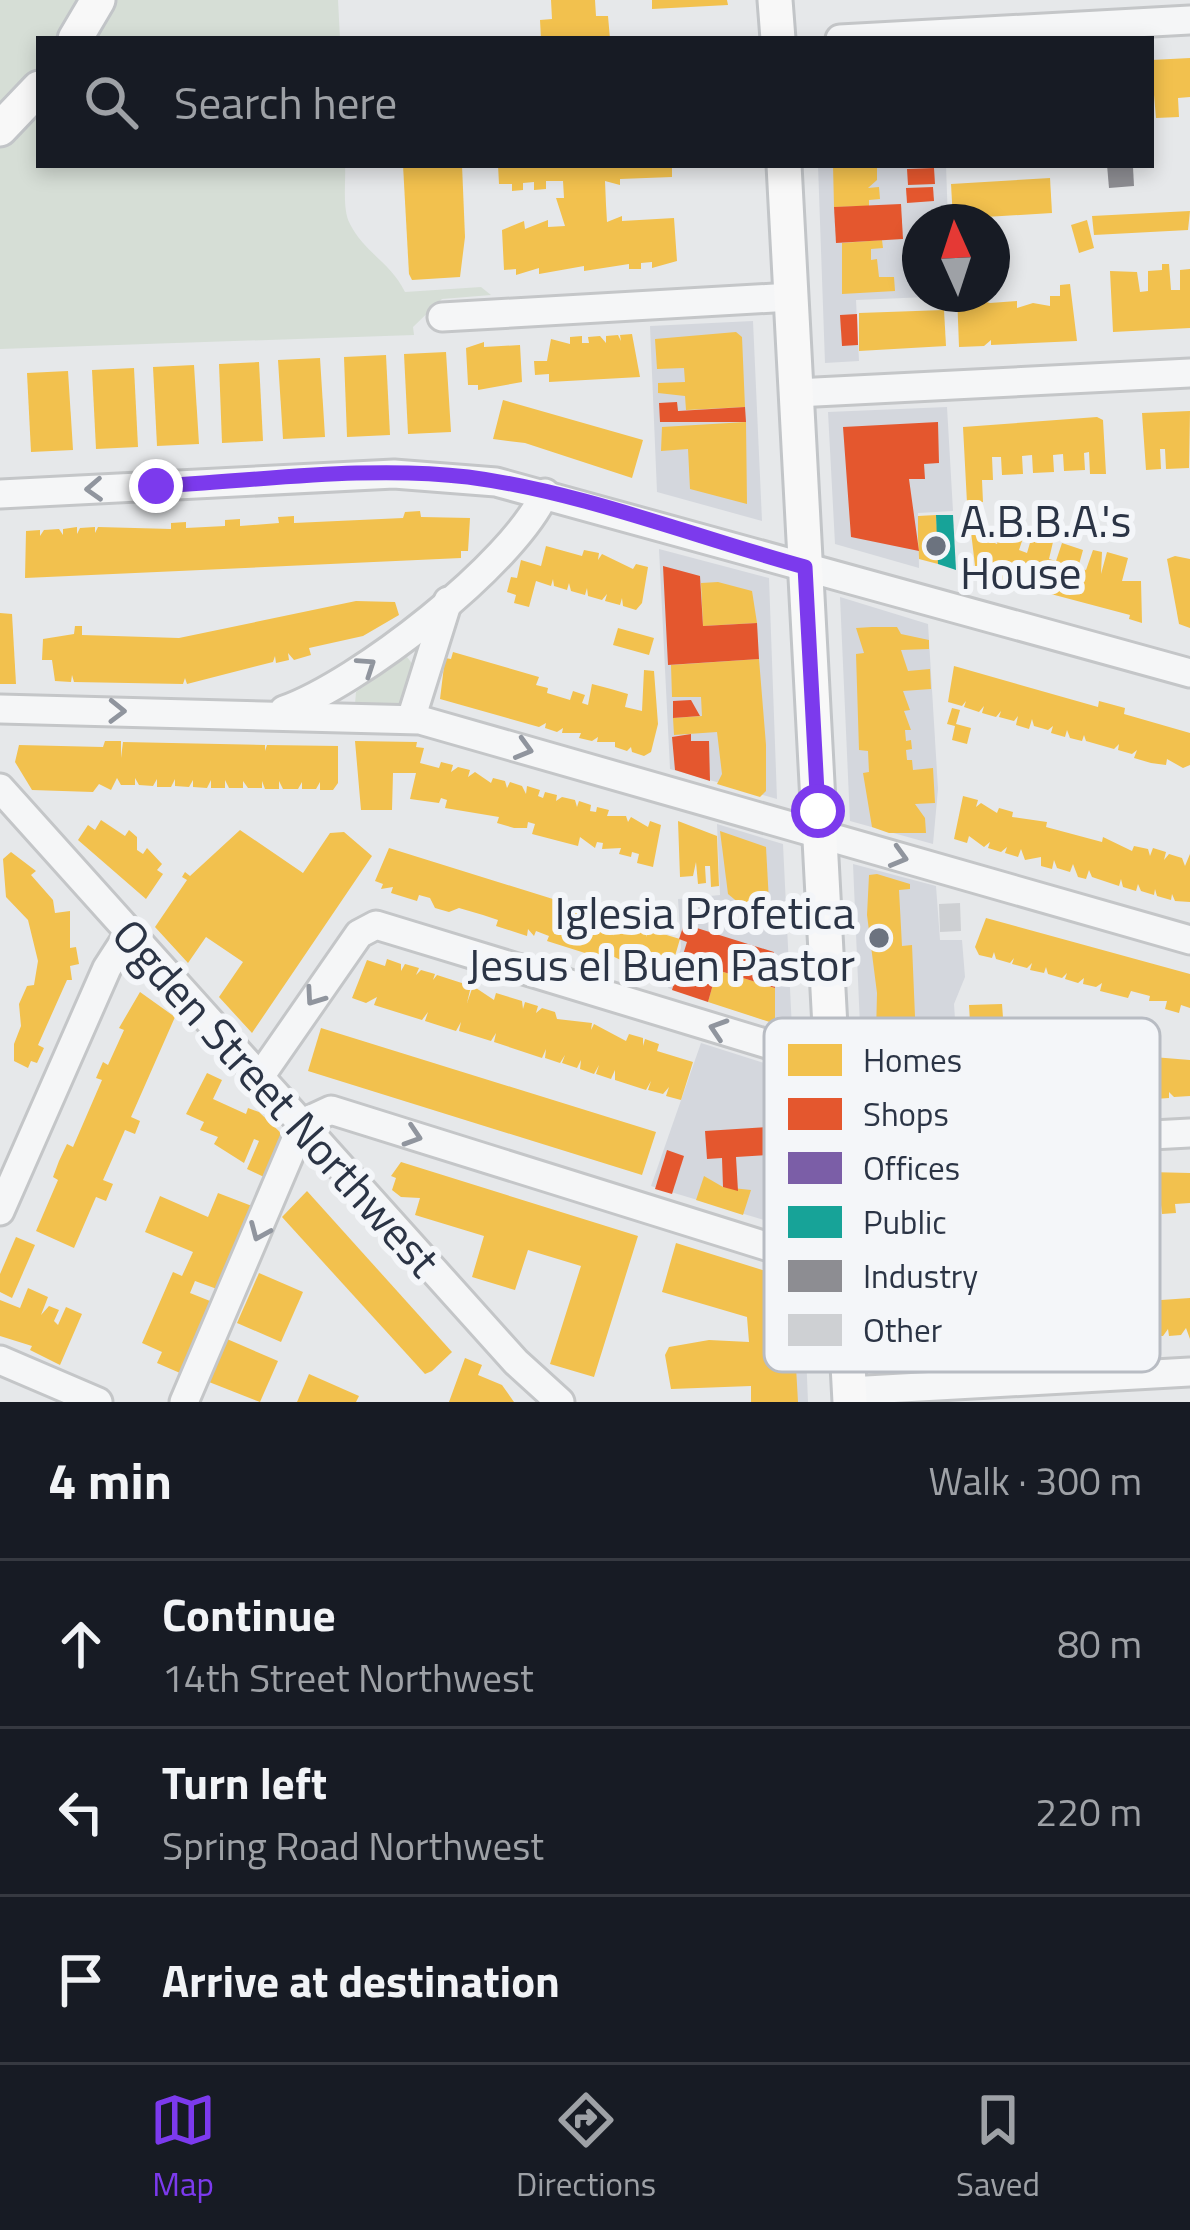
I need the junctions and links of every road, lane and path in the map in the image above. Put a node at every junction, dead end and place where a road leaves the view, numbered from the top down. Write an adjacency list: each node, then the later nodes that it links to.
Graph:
1 (98, 0): 4 (main road)
2 (776, 0): 5 (main road)
3 (1190, 20): 6 (street)
4 (77, 36)
5 (778, 36)
6 (895, 36)
7 (36, 91): 8 (main road)
8 (0, 129)
9 (784, 168): 10 (main road)
10 (791, 297): 11 (street); 13 (main road)
11 (442, 317)
12 (1190, 373): 13 (street)
13 (796, 393): 16 (main road)
14 (545, 493): 15 (street, one-way to 15); 16 (street); 17 (street)
15 (0, 494)
16 (805, 567): 18 (street); 23 (main road)
17 (448, 601): 20 (street, one-way to 17); 21 (street)
18 (1190, 673)
19 (0, 709): 20 (street, one-way to 20)
20 (274, 713): 21 (street)
21 (411, 718): 23 (street, one-way to 23)
22 (0, 788): 24 (street, Ogden Street Northwest)
23 (820, 834): 25 (street, one-way to 25); 26 (main road)
24 (128, 934): 28 (street, Ogden Street Northwest); 32 (street)
25 (1190, 940)
26 (829, 1018)
27 (764, 1043): 28 (street, one-way to 28)
28 (259, 1078): 29 (street, Ogden Street Northwest)
29 (303, 1124): 33 (street, one-way to 33); 37 (street, one-way to 37); 39 (street, Ogden Street Northwest)
30 (1190, 1133): 31 (street)
31 (1160, 1135)
32 (0, 1211)
33 (764, 1245)
34 (0, 1360): 38 (street)
35 (1190, 1372): 36 (street)
36 (849, 1396)
37 (190, 1400)
38 (98, 1402)
39 (560, 1402)

